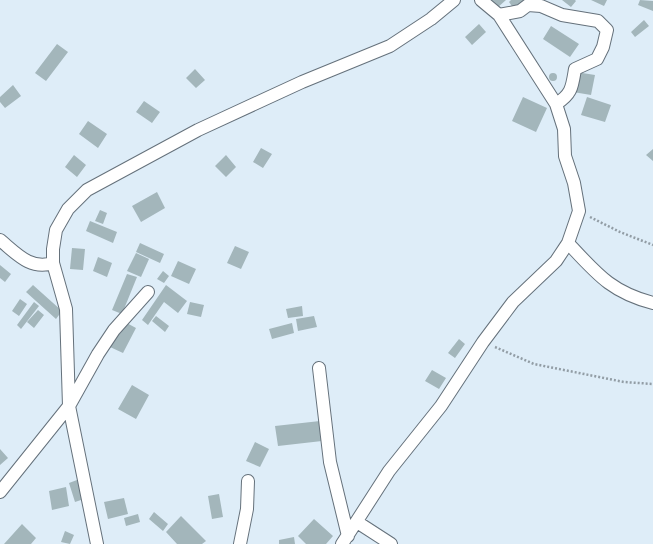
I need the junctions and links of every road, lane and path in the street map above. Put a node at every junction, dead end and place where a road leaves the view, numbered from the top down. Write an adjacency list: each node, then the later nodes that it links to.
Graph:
1 (454, 0): 9 (street)
2 (481, 0): 3 (street)
3 (499, 15): 4 (street); 4 (street)
4 (556, 104): 5 (street)
5 (580, 211): 7 (street); 8 (path)
6 (0, 240): 9 (street)
7 (568, 243): 11 (street); 12 (street)
8 (653, 244)
9 (53, 263): 15 (street)
10 (148, 292): 15 (street)
11 (653, 303)
12 (483, 342): 14 (path); 18 (street)
13 (319, 368): 19 (street)
14 (653, 384)
15 (68, 406): 17 (street); 20 (street)
16 (248, 481): 21 (street)
17 (0, 492)
18 (357, 522): 19 (street); 22 (street)
19 (345, 540)
20 (97, 544)
21 (240, 544)
22 (391, 544)

